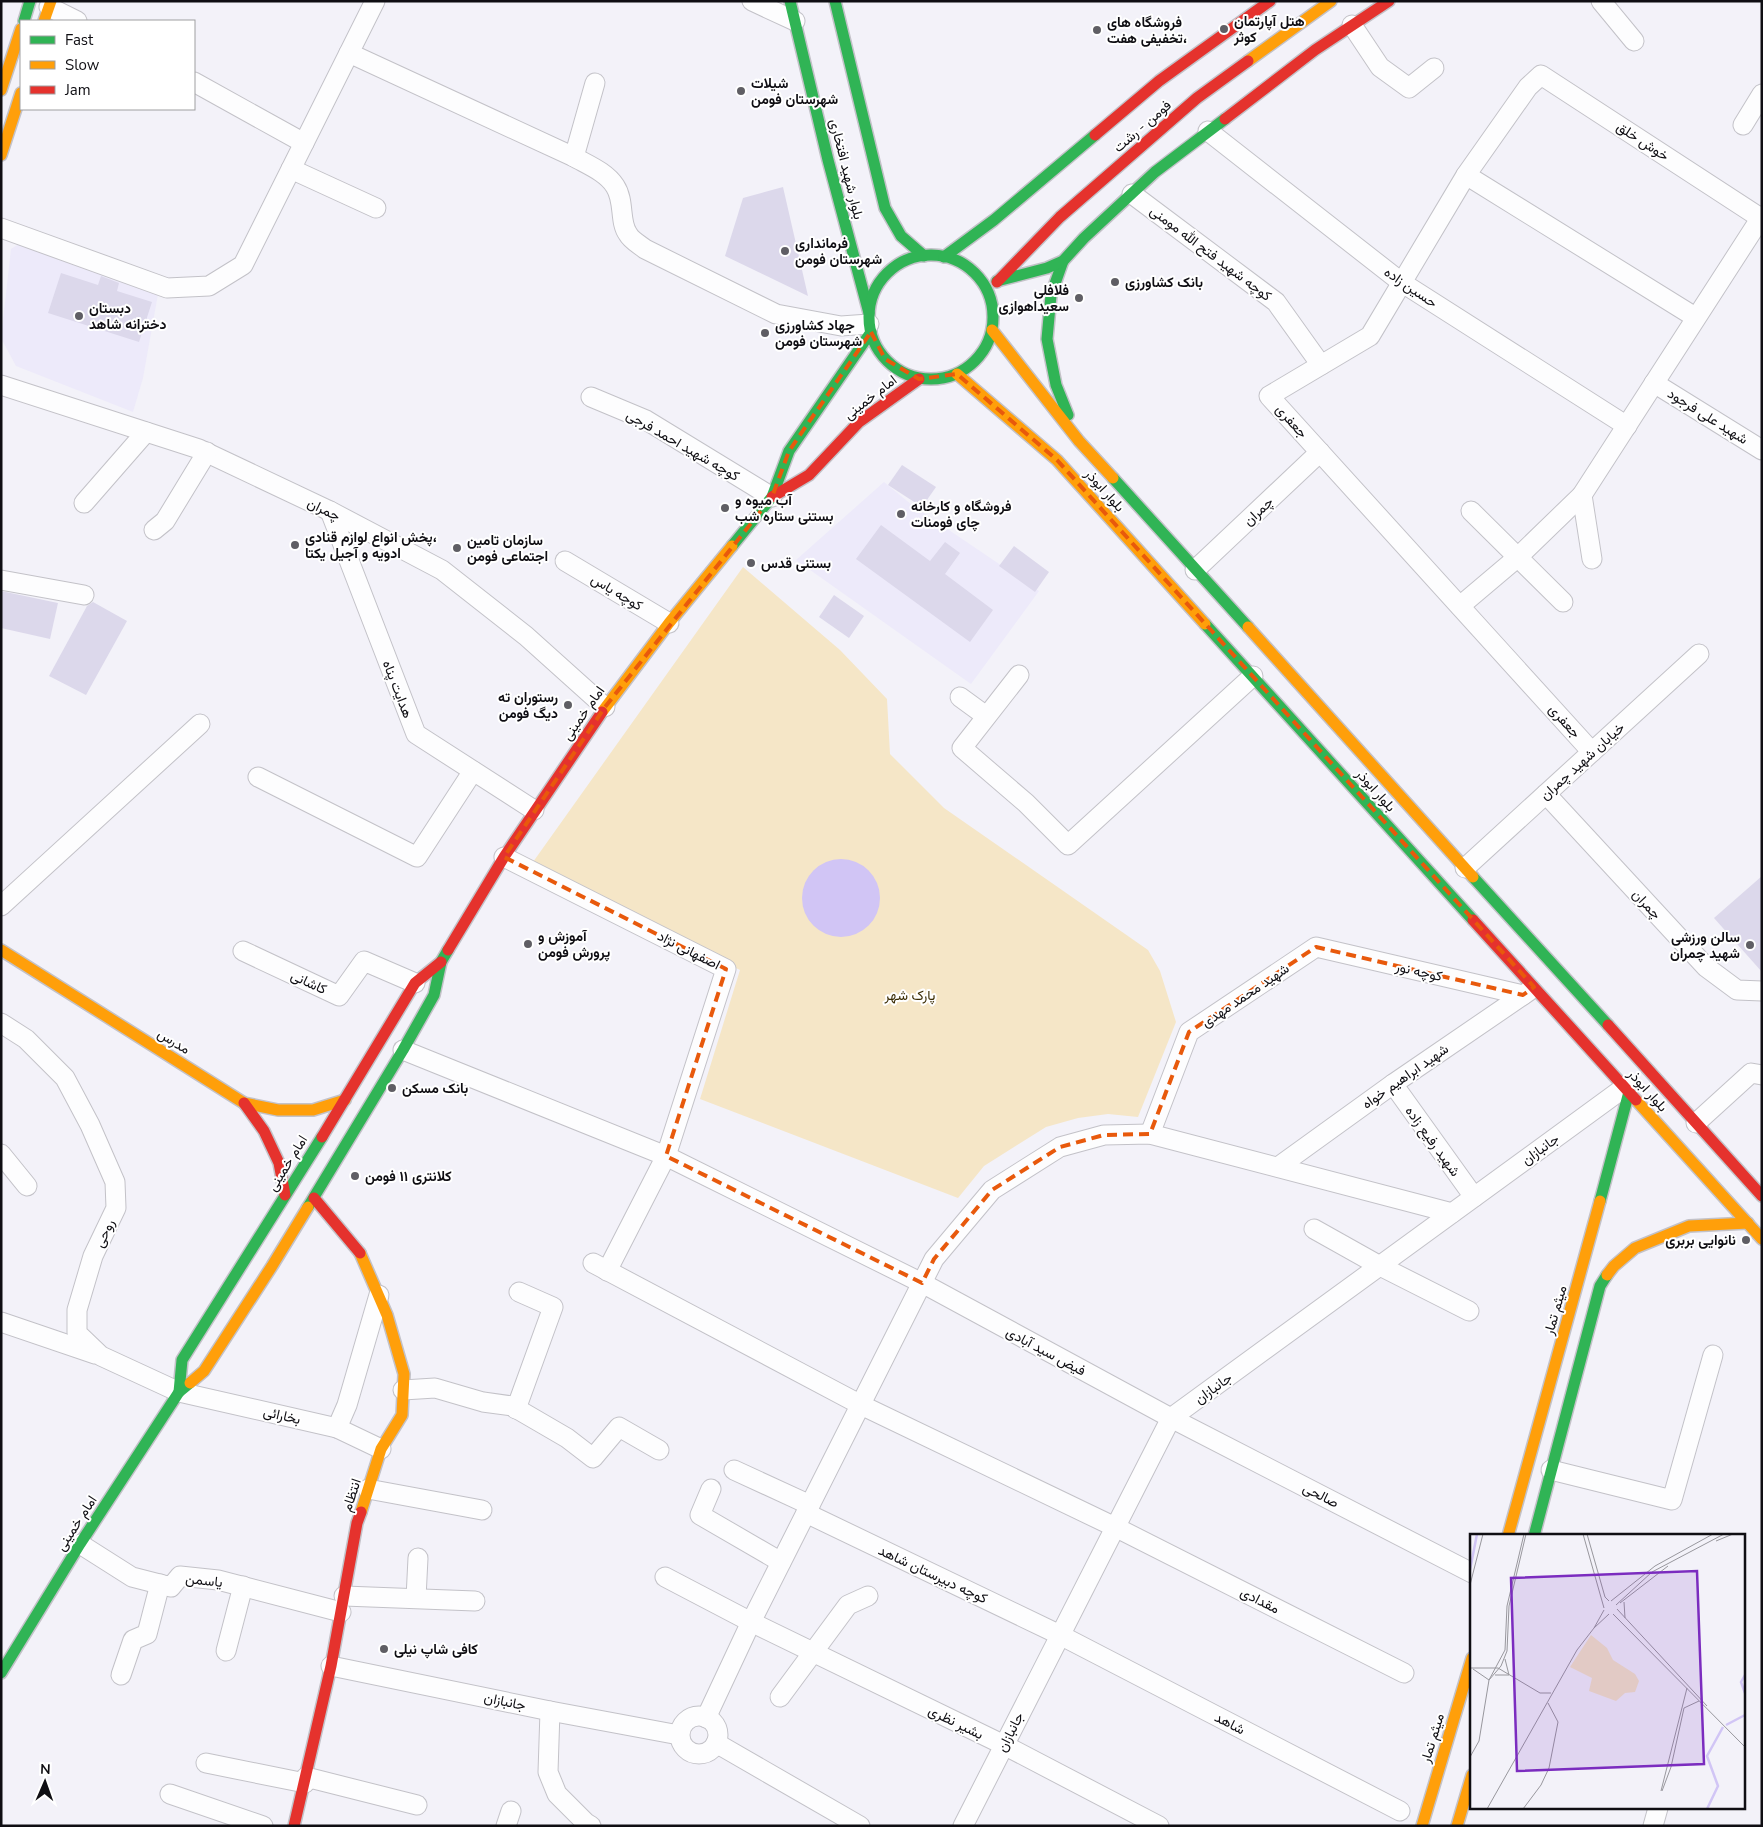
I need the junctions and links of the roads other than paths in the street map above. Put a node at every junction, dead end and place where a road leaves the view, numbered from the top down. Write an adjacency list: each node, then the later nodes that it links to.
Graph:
1 (30, 1): 11 (street)
2 (375, 1): 17 (street)
3 (752, 1): 13 (street)
4 (790, 1): 13 (street, بلوار شهید افتخاری)
5 (835, 1): 36 (street, بلوار شهید افتخاری)
6 (1270, 1): 37 (street)
7 (1330, 1): 39 (street, فومن - رشت)
8 (1389, 1): 14 (street)
9 (1601, 1): 16 (street)
10 (48, 10): 12 (street)
11 (24, 20)
12 (74, 20)
13 (795, 21): 43 (street, بلوار شهید افتخاری)
14 (1352, 26): 18 (street); 26 (street)
15 (20, 32): 22 (street)
16 (1634, 41)
17 (349, 53): 27 (street); 29 (street)
18 (1434, 68)
19 (195, 83): 27 (street)
20 (595, 83): 29 (street)
21 (1528, 87): 31 (street, جعفری); 34 (street, خوش خلق)
22 (1, 90)
23 (1762, 94): 25 (street)
24 (20, 96): 28 (street)
25 (1743, 125)
26 (1208, 131): 32 (street); 40 (street, حسین زاده)
27 (304, 143): 30 (street)
28 (1, 155)
29 (574, 157): 43 (street)
30 (291, 169): 33 (street); 35 (street)
31 (1466, 175): 40 (street, جعفری); 42 (street)
32 (1132, 194): 38 (street); 45 (street, کوچه شهید فتح الله مومنی)
33 (376, 208)
34 (1761, 217): 42 (street)
35 (1, 228)
36 (924, 256): 37 (street); 43 (street)
37 (944, 257): 41 (street)
38 (1064, 262): 39 (street); 53 (street)
39 (998, 281): 41 (street, فومن - رشت)
40 (1401, 282): 45 (street, جعفری); 51 (street, حسین زاده)
41 (988, 292): 44 (street)
42 (1696, 317): 48 (street)
43 (870, 323): 47 (street); 58 (street, امام خمینی)
44 (992, 330): 46 (street); 53 (street, بلوار ابوذر)
45 (1321, 365): 56 (street, جعفری)
46 (957, 374): 47 (street); 74 (street, بلوار ابوذر)
47 (919, 378): 58 (street, امام خمینی)
48 (1654, 383): 51 (street); 54 (street, شهید علی فرجود)
49 (1, 385): 52 (street, چمران)
50 (591, 397): 58 (street, کوچه شهید احمد فرجی)
51 (1627, 426): 57 (street)
52 (146, 432): 55 (street, چمران); 59 (street)
53 (1079, 441): 66 (street, بلوار ابوذر)
54 (1762, 450)
55 (207, 452): 60 (street, چمران); 62 (street)
56 (1320, 452): 66 (street, چمران); 70 (street, جعفری)
57 (1582, 495): 63 (street); 64 (street)
58 (772, 497): 71 (street, امام خمینی)
59 (84, 503)
60 (330, 511): 76 (street, چمران); 80 (street, هدایت پناه)
61 (1471, 511): 63 (street)
62 (154, 530)
63 (1518, 557): 69 (street); 70 (street)
64 (1592, 559)
65 (565, 561): 71 (street, کوچه یاس)
66 (1195, 570): 85 (street, بلوار ابوذر)
67 (1, 580): 68 (street)
68 (84, 595)
69 (1563, 602)
70 (1460, 606): 79 (street, جعفری)
71 (669, 623): 76 (street, امام خمینی)
72 (1699, 654): 79 (street, خیابان شهید چمران)
73 (1019, 675): 77 (street)
74 (1253, 676): 77 (street); 85 (street, بلوار ابوذر)
75 (960, 696): 77 (street)
76 (605, 707): 83 (street, امام خمینی)
77 (986, 716)
78 (200, 724): 86 (street)
79 (1592, 752): 82 (street, خیابان شهید چمران)
80 (473, 771): 81 (street); 83 (street, هدایت پناه)
81 (258, 777)
82 (1546, 794): 85 (street, خیابان شهید چمران); 93 (street, چمران)
83 (534, 810): 84 (street, امام خمینی)
84 (504, 857): 90 (street, امام خمینی); 104 (street, اصفهانی نژاد)
85 (1454, 877): 92 (street, بلوار ابوذر); 101 (street, بلوار ابوذر)
86 (1, 906)
87 (1316, 947): 92 (street, کوچه نور); 102 (street, شهید محمد مهدی)
88 (1, 950): 100 (street, مدرس)
89 (243, 951): 91 (street, کاشانی)
90 (441, 962): 91 (street, امام خمینی); 95 (street, امام خمینی)
91 (415, 983): 99 (street, امام خمینی)
92 (1528, 991): 97 (street, شهید ابراهیم خواه); 98 (street, بلوار ابوذر)
93 (1762, 991)
94 (1, 1023): 124 (street, روحی)
95 (403, 1050): 104 (street); 110 (street, امام خمینی)
96 (1762, 1075): 101 (street)
97 (1393, 1084): 105 (street, شهید ابراهیم خواه); 109 (street, شهید رفیع زاده)
98 (1627, 1089): 109 (street, جانبازان); 112 (street, بلوار ابوذر); 116 (street, میثم تمار)
99 (345, 1100): 100 (street, مدرس); 107 (street, امام خمینی)
100 (244, 1103): 107 (street)
101 (1696, 1123): 108 (street, بلوار ابوذر)
102 (1150, 1134): 105 (street); 117 (street)
103 (1, 1154): 106 (street)
104 (666, 1156): 117 (street); 127 (street, مقدادی)
105 (1278, 1167): 111 (street)
106 (27, 1186)
107 (285, 1194): 126 (street, امام خمینی)
108 (1762, 1196)
109 (1474, 1197): 111 (street, جانبازان)
110 (314, 1198): 120 (street, انتظام); 126 (street, امام خمینی)
111 (1452, 1213): 115 (street, جانبازان)
112 (1748, 1223): 114 (street, بلوار ابوذر); 118 (street)
113 (1314, 1229): 115 (street)
114 (1762, 1239)
115 (1380, 1266): 121 (street); 129 (street, جانبازان)
116 (1580, 1278): 118 (street); 140 (street, میثم تمار)
117 (922, 1284): 127 (street); 129 (street, فیض سید آبادی)
118 (1600, 1286): 134 (street)
119 (518, 1292): 128 (street)
120 (379, 1295): 125 (street, انتظام); 130 (street)
121 (1469, 1311)
122 (1, 1322): 124 (street)
123 (1713, 1355): 134 (street)
124 (101, 1356): 126 (street, روحی)
125 (403, 1390): 128 (street); 131 (street, انتظام)
126 (179, 1392): 130 (street, بخارائی); 142 (street, امام خمینی)
127 (860, 1405): 137 (street); 139 (street, مقدادی)
128 (516, 1409): 132 (street)
129 (1171, 1418): 139 (street, جانبازان); 145 (street, صالحی)
130 (337, 1428): 131 (street, بخارائی)
131 (381, 1449): 135 (street, انتظام)
132 (659, 1450)
133 (734, 1470): 137 (street, کوچه دبیرستان شاهد)
134 (1551, 1470): 141 (street)
135 (368, 1489): 138 (street); 152 (street, انتظام)
136 (711, 1489): 144 (street)
137 (808, 1509): 144 (street); 154 (street, کوچه دبیرستان شاهد)
138 (482, 1510)
139 (1115, 1527): 154 (street, جانبازان); 160 (street, مقدادی)
140 (1509, 1534)
141 (1535, 1534)
142 (80, 1544): 147 (street); 159 (street, امام خمینی)
143 (418, 1558): 150 (street)
144 (781, 1562): 153 (street)
145 (1470, 1572)
146 (665, 1577): 153 (street, بشیر نظری)
147 (160, 1584): 148 (street, یاسمن); 161 (street)
148 (243, 1586): 152 (street, یاسمن); 155 (street)
149 (868, 1596): 156 (street)
150 (416, 1598): 151 (street, یاسمن); 152 (street, یاسمن)
151 (475, 1601)
152 (343, 1604): 158 (street, انتظام)
153 (751, 1622): 156 (street, بشیر نظری); 164 (street)
154 (1060, 1635): 167 (street, جانبازان); 173 (street, شاهد)
155 (226, 1650)
156 (814, 1653): 162 (street); 167 (street, بشیر نظری)
157 (1470, 1665): 181 (street, میثم تمار)
158 (331, 1666): 163 (street, جانبازان); 169 (street, انتظام)
159 (1, 1673)
160 (1404, 1674)
161 (121, 1675)
162 (780, 1697)
163 (550, 1711): 165 (street, جانبازان); 177 (street)
164 (706, 1718): 165 (street); 166 (street)
165 (679, 1735): 166 (street)
166 (716, 1743): 178 (street)
167 (1004, 1745): 179 (street, جانبازان); 180 (street, بشیر نظری)
168 (206, 1763): 169 (street)
169 (306, 1780): 172 (street); 176 (street, انتظام)
170 (1470, 1782): 182 (street)
171 (170, 1794): 175 (street)
172 (417, 1805)
173 (1400, 1810)
174 (1657, 1810): 183 (street)
175 (263, 1826)
176 (294, 1826)
177 (591, 1826)
178 (860, 1826)
179 (962, 1826)
180 (1159, 1826)
181 (1422, 1826)
182 (1457, 1826)
183 (1653, 1826)

